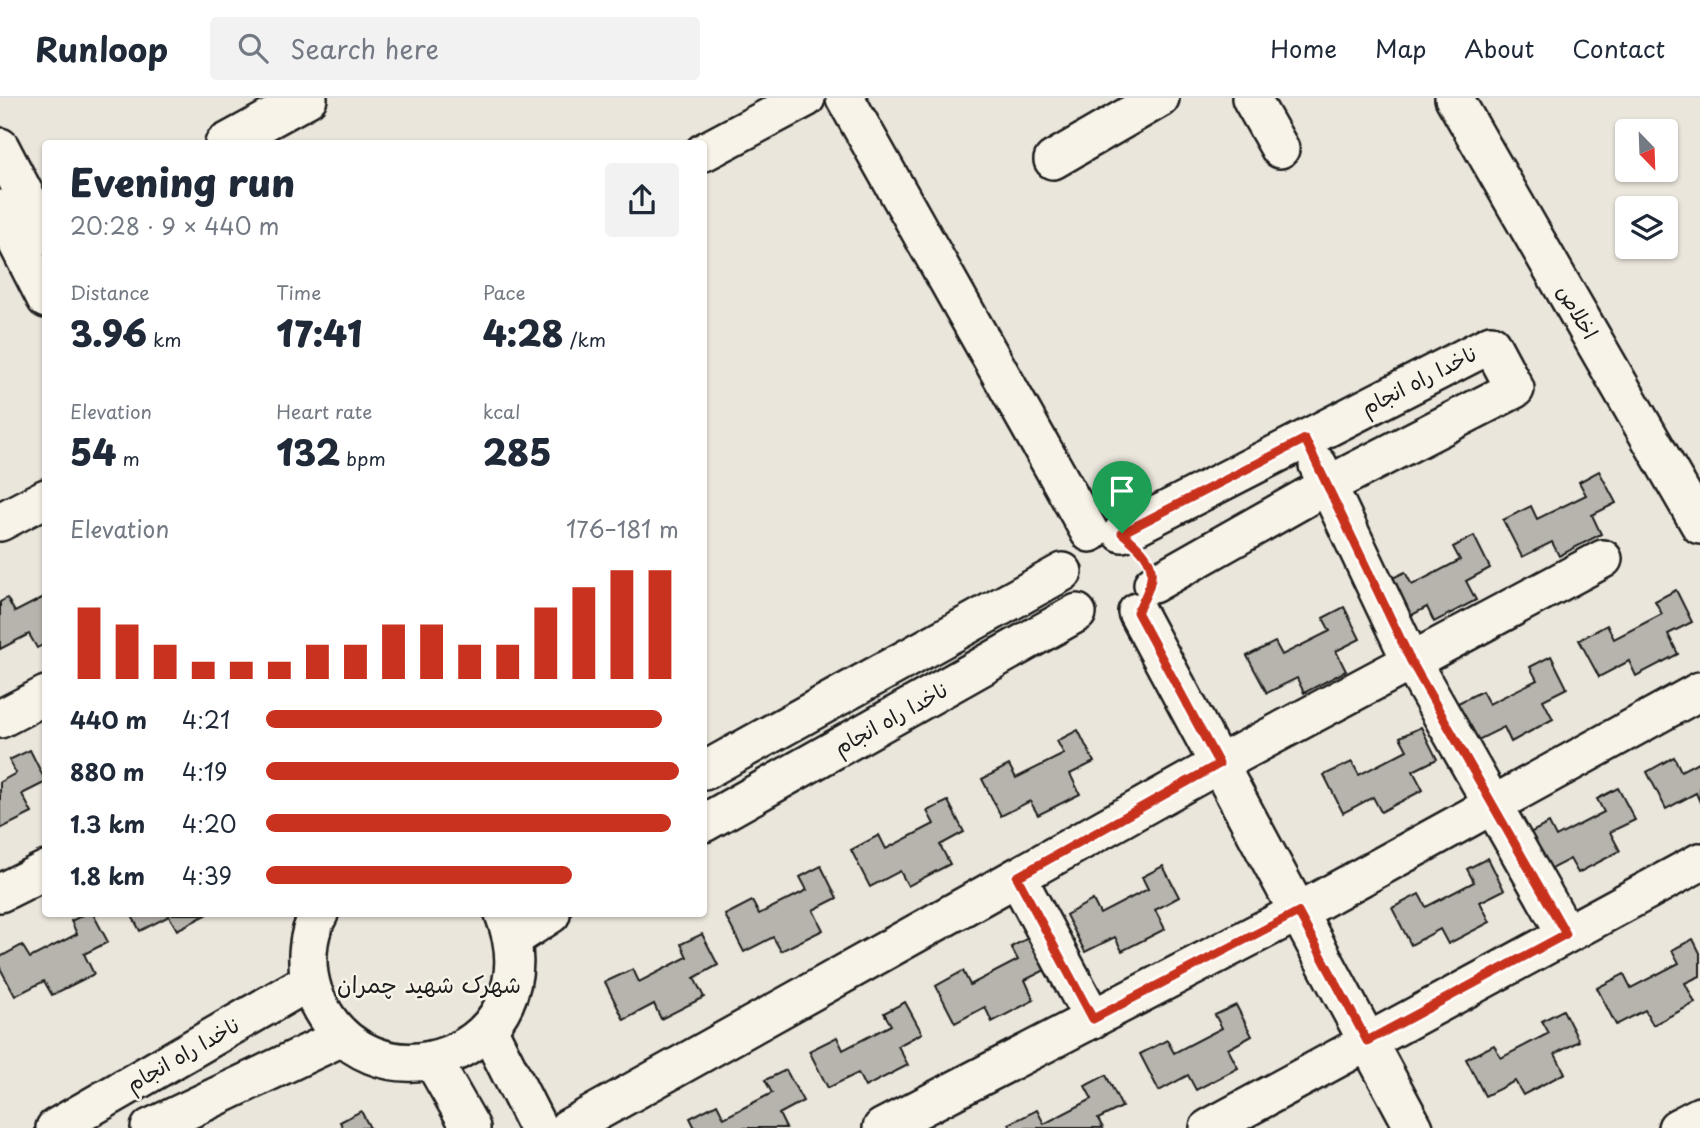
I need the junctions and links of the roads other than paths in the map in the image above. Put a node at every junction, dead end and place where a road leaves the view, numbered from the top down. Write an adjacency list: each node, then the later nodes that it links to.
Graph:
1 (308, 98): 7 (street)
2 (806, 98): 10 (street)
3 (845, 98): 20 (street)
4 (1160, 98): 11 (street)
5 (1251, 98): 9 (street)
6 (1454, 98): 19 (street, اخلاص)
7 (231, 140)
8 (0, 147): 13 (street)
9 (1280, 149)
10 (707, 150)
11 (1053, 160)
12 (0, 209): 14 (street)
13 (42, 227)
14 (42, 291)
15 (1305, 439): 16 (street); 16 (street, ناخدا راه انجام); 20 (street, ناخدا راه انجام)
16 (1328, 485): 23 (street, ناخدا راه انجام); 25 (street)
17 (42, 500): 18 (street)
18 (0, 522)
19 (1700, 525)
20 (1106, 533): 22 (street); 23 (street)
21 (1603, 559): 25 (street)
22 (1063, 572): 24 (street); 26 (street)
23 (1145, 598): 24 (street); 31 (street)
24 (1077, 613): 29 (street, ناخدا راه انجام)
25 (1411, 661): 31 (street); 34 (street)
26 (880, 673): 29 (street); 32 (street)
27 (1700, 691): 34 (street)
28 (42, 697): 30 (street)
29 (902, 713): 33 (street, ناخدا راه انجام)
30 (0, 719)
31 (1219, 764): 38 (street); 40 (street)
32 (709, 768): 33 (street)
33 (738, 804): 35 (street, ناخدا راه انجام)
34 (1492, 806): 40 (street); 44 (street)
35 (707, 821)
36 (1700, 862): 44 (street)
37 (42, 872): 39 (street)
38 (1017, 877): 46 (street); 58 (street)
39 (0, 893)
40 (1298, 912): 46 (street); 49 (street)
41 (318, 917): 45 (street)
42 (540, 917): 43 (street)
43 (509, 926): 47 (street)
44 (1566, 934): 49 (street)
45 (310, 981): 48 (street); 51 (street, ناخدا راه انجام)
46 (1093, 1019): 59 (street)
47 (488, 1029): 50 (street); 57 (street)
48 (342, 1037): 50 (street); 55 (street)
49 (1367, 1041): 60 (street); 61 (street)
50 (433, 1061): 56 (street)
51 (125, 1090): 53 (street, ناخدا راه انجام); 54 (street)
52 (1700, 1116): 62 (street)
53 (55, 1128)
54 (144, 1128)
55 (150, 1128)
56 (471, 1128)
57 (538, 1128)
58 (568, 1128)
59 (882, 1128)
60 (1209, 1128)
61 (1414, 1128)
62 (1677, 1128)

